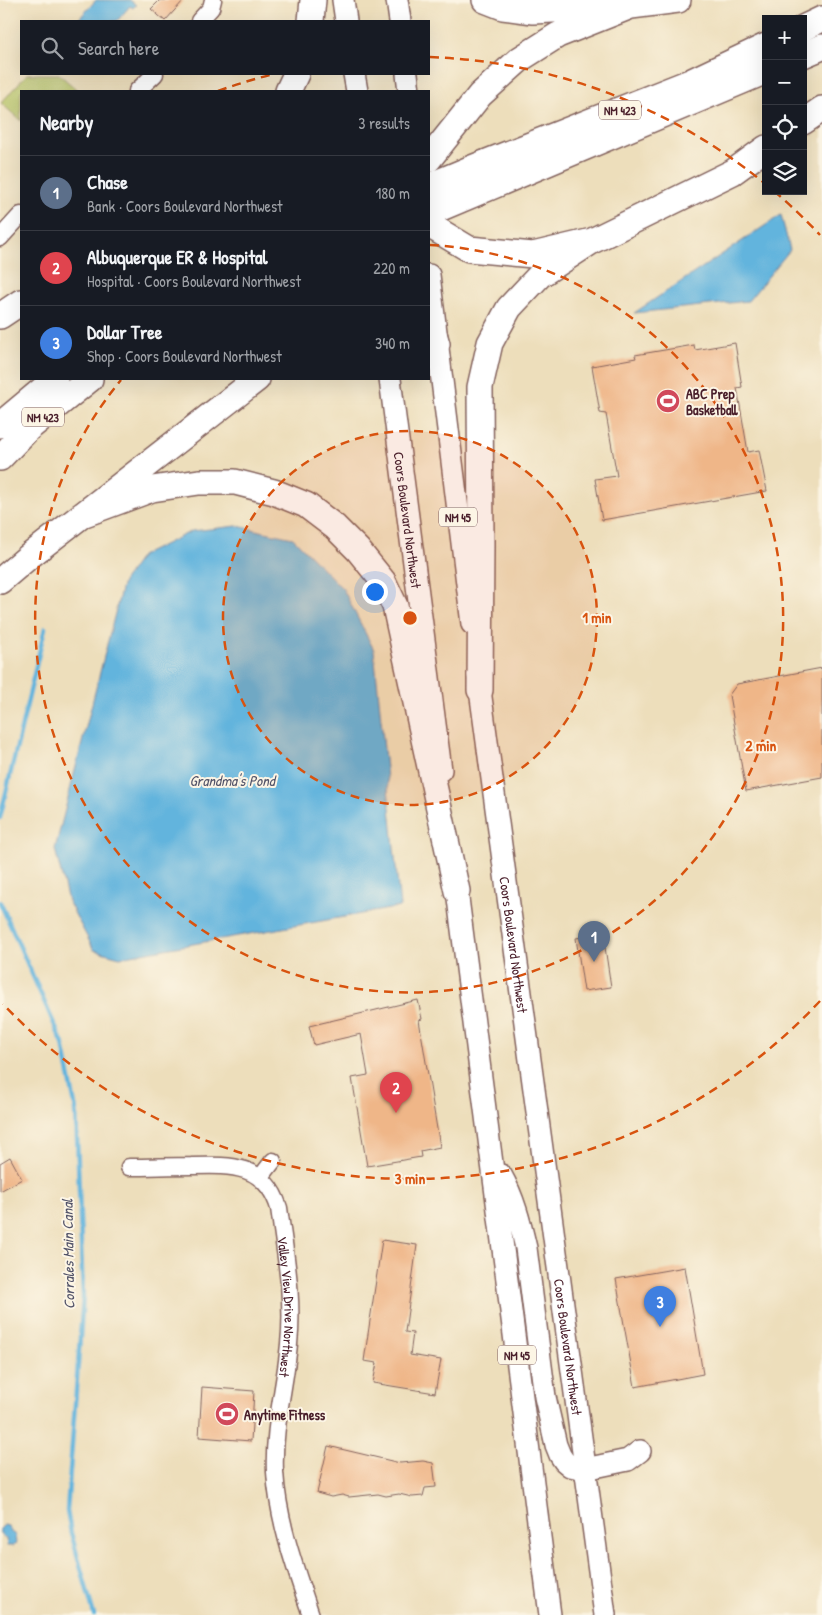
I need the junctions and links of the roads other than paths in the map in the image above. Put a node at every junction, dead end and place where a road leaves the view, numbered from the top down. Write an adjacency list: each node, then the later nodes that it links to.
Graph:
1 (213, 0): 9 (street)
2 (313, 0): 10 (highway)
3 (343, 0): 11 (main road)
4 (397, 0): 12 (main road)
5 (485, 0): 7 (highway)
6 (678, 0): 7 (highway)
7 (631, 6): 29 (highway)
8 (822, 19): 13 (highway)
9 (201, 20)
10 (311, 20)
11 (346, 20)
12 (400, 20)
13 (807, 26)
14 (822, 47): 16 (highway)
15 (762, 48): 30 (highway, NM 423)
16 (807, 53)
17 (762, 73): 31 (highway, NM 423)
18 (154, 75): 22 (street)
19 (296, 75): 23 (highway)
20 (354, 75): 24 (main road)
21 (407, 75): 25 (main road)
22 (138, 90)
23 (288, 90)
24 (357, 90)
25 (409, 90)
26 (822, 109): 27 (highway)
27 (807, 119)
28 (763, 150): 35 (highway)
29 (430, 158)
30 (430, 186)
31 (430, 213)
32 (20, 216): 34 (street)
33 (430, 226): 35 (highway)
34 (0, 238)
35 (592, 241): 49 (highway)
36 (430, 284): 40 (main road, Coors Boulevard Northwest / NM 45)
37 (20, 303): 38 (highway)
38 (0, 316)
39 (430, 320): 40 (highway)
40 (437, 344): 49 (main road, Coors Boulevard Northwest / NM 45)
41 (55, 380): 45 (highway, NM 423)
42 (89, 380): 46 (highway, NM 423)
43 (256, 380): 47 (highway)
44 (390, 380): 50 (main road, Coors Boulevard Northwest / NM 45)
45 (0, 425)
46 (0, 458)
47 (82, 515): 48 (highway); 50 (highway)
48 (0, 582)
49 (480, 690): 56 (main road, Coors Boulevard Northwest / NM 45)
50 (457, 891): 52 (main road, Coors Boulevard Northwest / NM 45)
51 (273, 1161): 54 (street)
52 (493, 1162): 56 (main road); 58 (main road, Coors Boulevard Northwest / NM 45)
53 (129, 1167): 54 (street, Valley View Drive Northwest)
54 (260, 1178): 57 (street, Valley View Drive Northwest)
55 (640, 1451): 56 (main road)
56 (585, 1469): 59 (main road, Coors Boulevard Northwest / NM 45)
57 (311, 1615)
58 (550, 1615)
59 (605, 1615)

